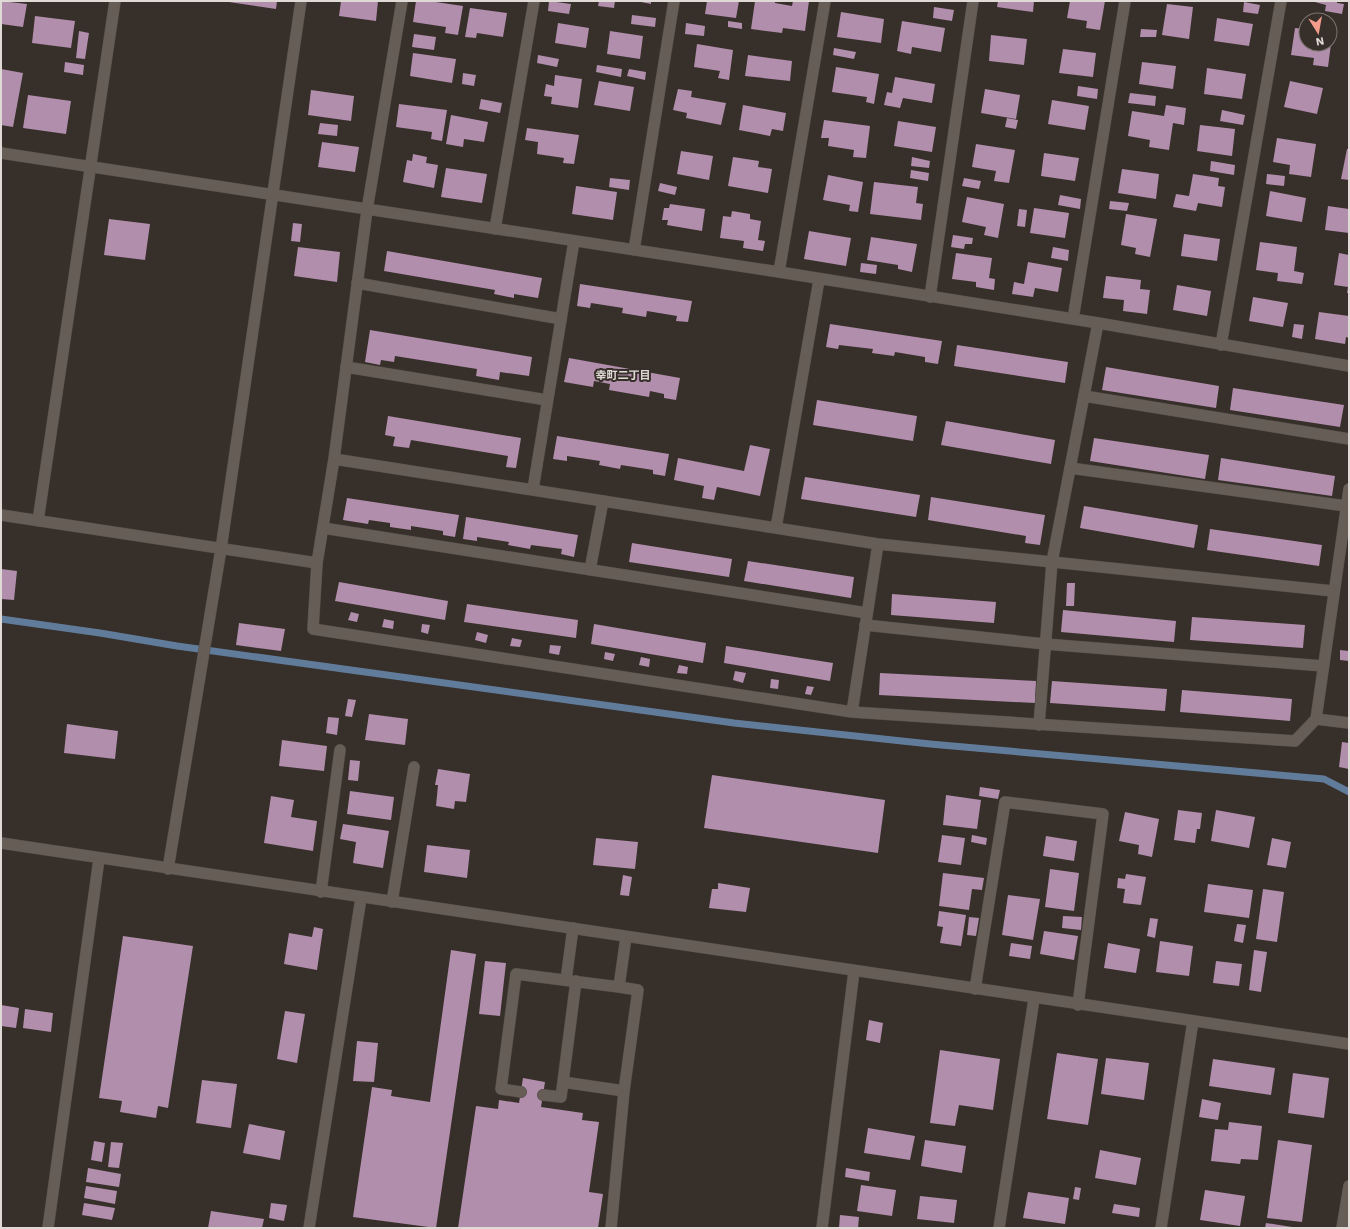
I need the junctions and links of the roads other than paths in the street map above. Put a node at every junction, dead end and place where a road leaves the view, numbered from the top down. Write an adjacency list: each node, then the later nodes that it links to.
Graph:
1 (115, 1): 11 (street)
2 (301, 1): 12 (street)
3 (402, 1): 13 (street)
4 (534, 1): 14 (street)
5 (674, 1): 16 (street)
6 (825, 1): 17 (street)
7 (973, 1): 20 (street)
8 (1125, 1): 22 (street)
9 (1281, 1): 24 (street)
10 (1, 153): 11 (street)
11 (89, 167): 12 (street); 37 (street)
12 (272, 194): 13 (street); 41 (street)
13 (367, 210): 14 (street); 19 (street)
14 (495, 229): 15 (street)
15 (574, 241): 16 (street); 21 (street)
16 (634, 250): 17 (street)
17 (779, 272): 18 (street)
18 (819, 280): 20 (street); 39 (street)
19 (357, 283): 21 (street); 26 (street)
20 (930, 297): 22 (street)
21 (561, 319): 28 (street)
22 (1073, 319): 23 (street)
23 (1098, 323): 24 (street); 27 (street)
24 (1221, 345): 25 (street)
25 (1349, 366)
26 (346, 367): 28 (street); 30 (street)
27 (1084, 396): 29 (street); 31 (street)
28 (547, 400): 32 (street)
29 (1349, 439)
30 (334, 459): 32 (street); 38 (street)
31 (1070, 468): 35 (street); 43 (street)
32 (533, 489): 34 (street)
33 (1349, 489): 35 (street)
34 (603, 500): 39 (street); 44 (street)
35 (1346, 506): 45 (street)
36 (1, 515): 37 (street)
37 (38, 521): 41 (street)
38 (322, 528): 42 (street); 44 (street)
39 (776, 528): 40 (street)
40 (878, 544): 43 (street); 46 (street)
41 (221, 549): 42 (street); 58 (street)
42 (317, 562): 50 (street)
43 (1052, 562): 45 (street); 48 (street)
44 (590, 570): 46 (street)
45 (1334, 591): 49 (street)
46 (867, 613): 47 (street)
47 (865, 625): 48 (street); 50 (street)
48 (1045, 644): 49 (street); 53 (street)
49 (1323, 666): 51 (street)
50 (852, 712): 53 (street)
51 (1316, 719): 52 (street); 53 (street)
52 (1349, 723)
53 (1039, 725)
54 (340, 750): 59 (street)
55 (414, 767): 61 (street)
56 (1, 844): 57 (street)
57 (99, 859): 58 (street); 77 (street)
58 (168, 869): 59 (street)
59 (321, 892): 60 (street)
60 (361, 898): 61 (street); 78 (street)
61 (392, 902): 62 (street)
62 (573, 928): 63 (street); 65 (street)
63 (626, 937): 64 (street); 66 (street)
64 (854, 971): 67 (street); 80 (street)
65 (571, 980): 66 (street); 72 (street); 74 (street)
66 (619, 987): 73 (street)
67 (975, 989): 68 (street); 69 (street)
68 (1034, 998): 69 (street); 81 (street)
69 (1078, 1005): 70 (street)
70 (1192, 1021): 71 (street); 82 (street)
71 (1349, 1044)
72 (563, 1082): 73 (street); 75 (street)
73 (624, 1091): 79 (street)
74 (521, 1092)
75 (543, 1095)
76 (1349, 1186): 83 (street)
77 (48, 1228)
78 (309, 1228)
79 (611, 1228)
80 (822, 1228)
81 (999, 1228)
82 (1162, 1228)
83 (1342, 1228)

